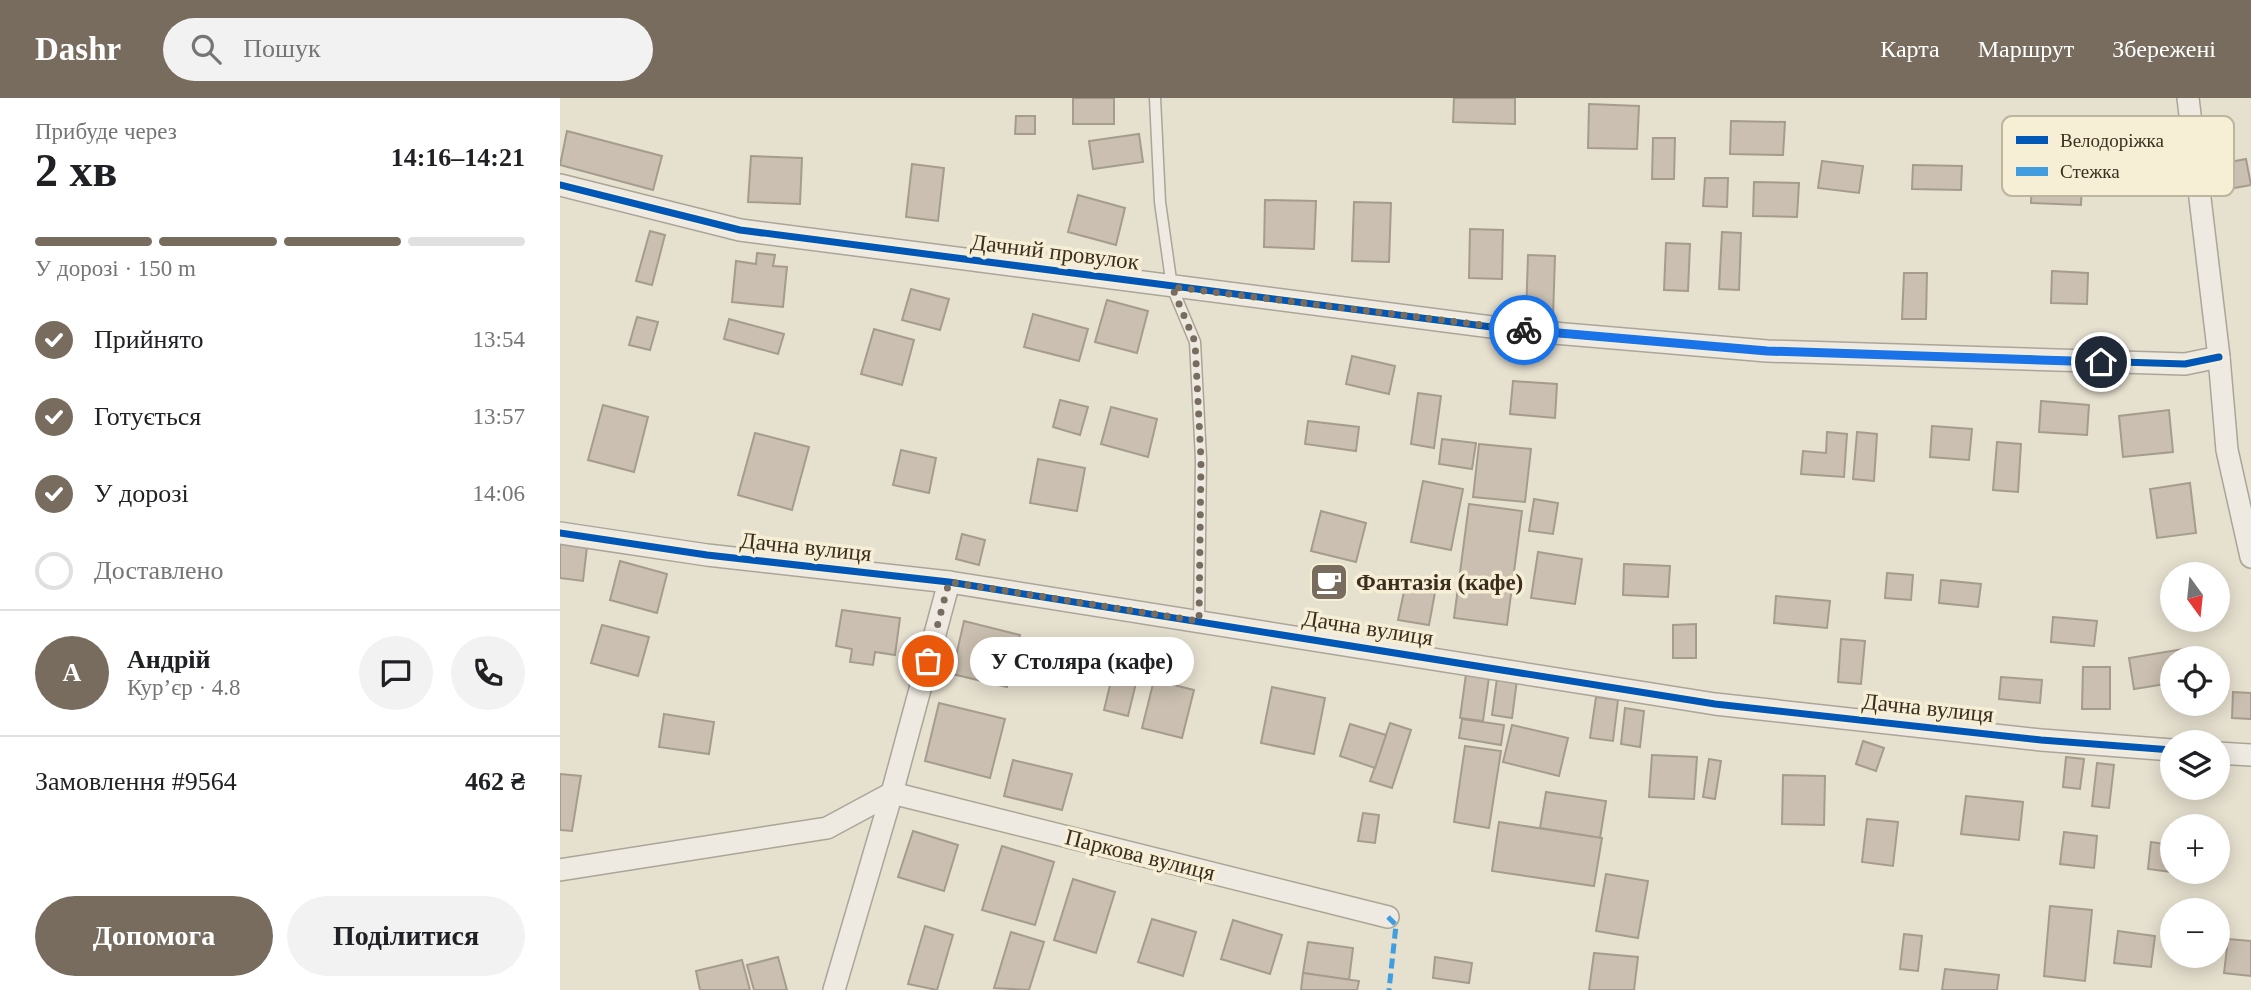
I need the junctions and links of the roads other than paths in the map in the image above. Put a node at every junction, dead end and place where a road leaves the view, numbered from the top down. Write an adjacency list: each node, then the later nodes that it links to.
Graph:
1 (1155, 98): 6 (lane)
2 (2188, 98): 3 (street)
3 (2190, 116)
4 (560, 185): 6 (street, Дачний провулок)
5 (2200, 196): 7 (street)
6 (1172, 287): 7 (street, Дачний провулок); 11 (lane)
7 (2219, 357): 9 (street)
8 (560, 533): 10 (street, Дачна вулиця)
9 (2251, 557)
10 (949, 582): 11 (street, Дачна вулиця); 15 (street)
11 (1199, 621): 12 (street, Дачна вулиця)
12 (2160, 749)
13 (2230, 754): 14 (street)
14 (2251, 755)
15 (892, 793): 16 (street); 17 (street, Паркова вулиця); 18 (street)
16 (560, 870)
17 (1388, 917)
18 (834, 990)

